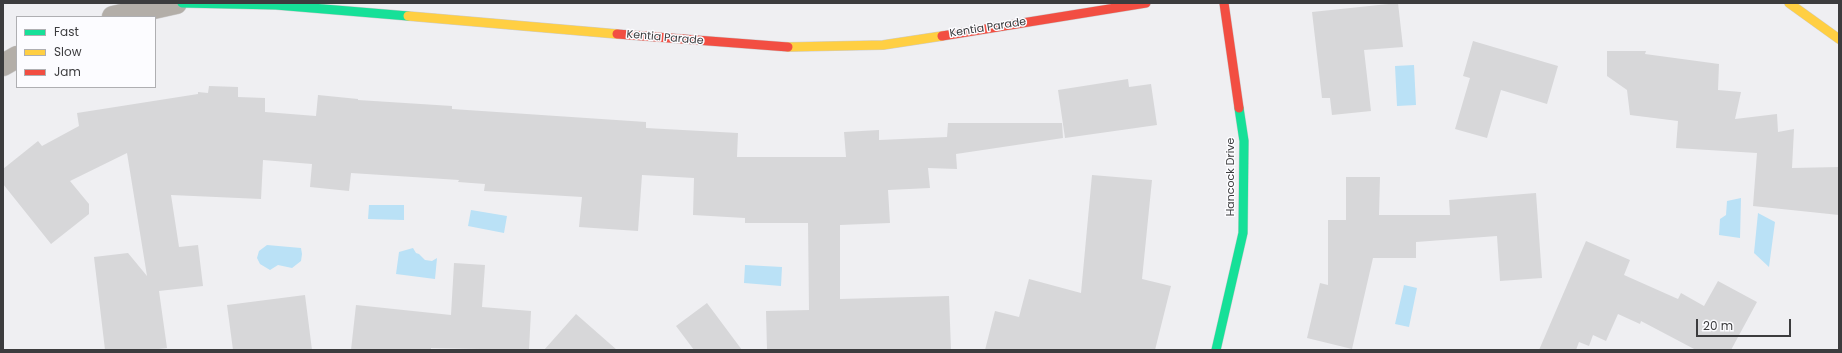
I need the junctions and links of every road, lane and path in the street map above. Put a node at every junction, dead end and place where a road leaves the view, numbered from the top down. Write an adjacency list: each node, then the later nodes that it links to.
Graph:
1 (176, 3): 6 (street)
2 (182, 3): 3 (street, Kentia Parade)
3 (1146, 3)
4 (1224, 3): 10 (street, Hancock Drive)
5 (1789, 3): 7 (street)
6 (118, 16)
7 (1839, 39)
8 (16, 58): 9 (street)
9 (3, 64)
10 (1216, 350)

